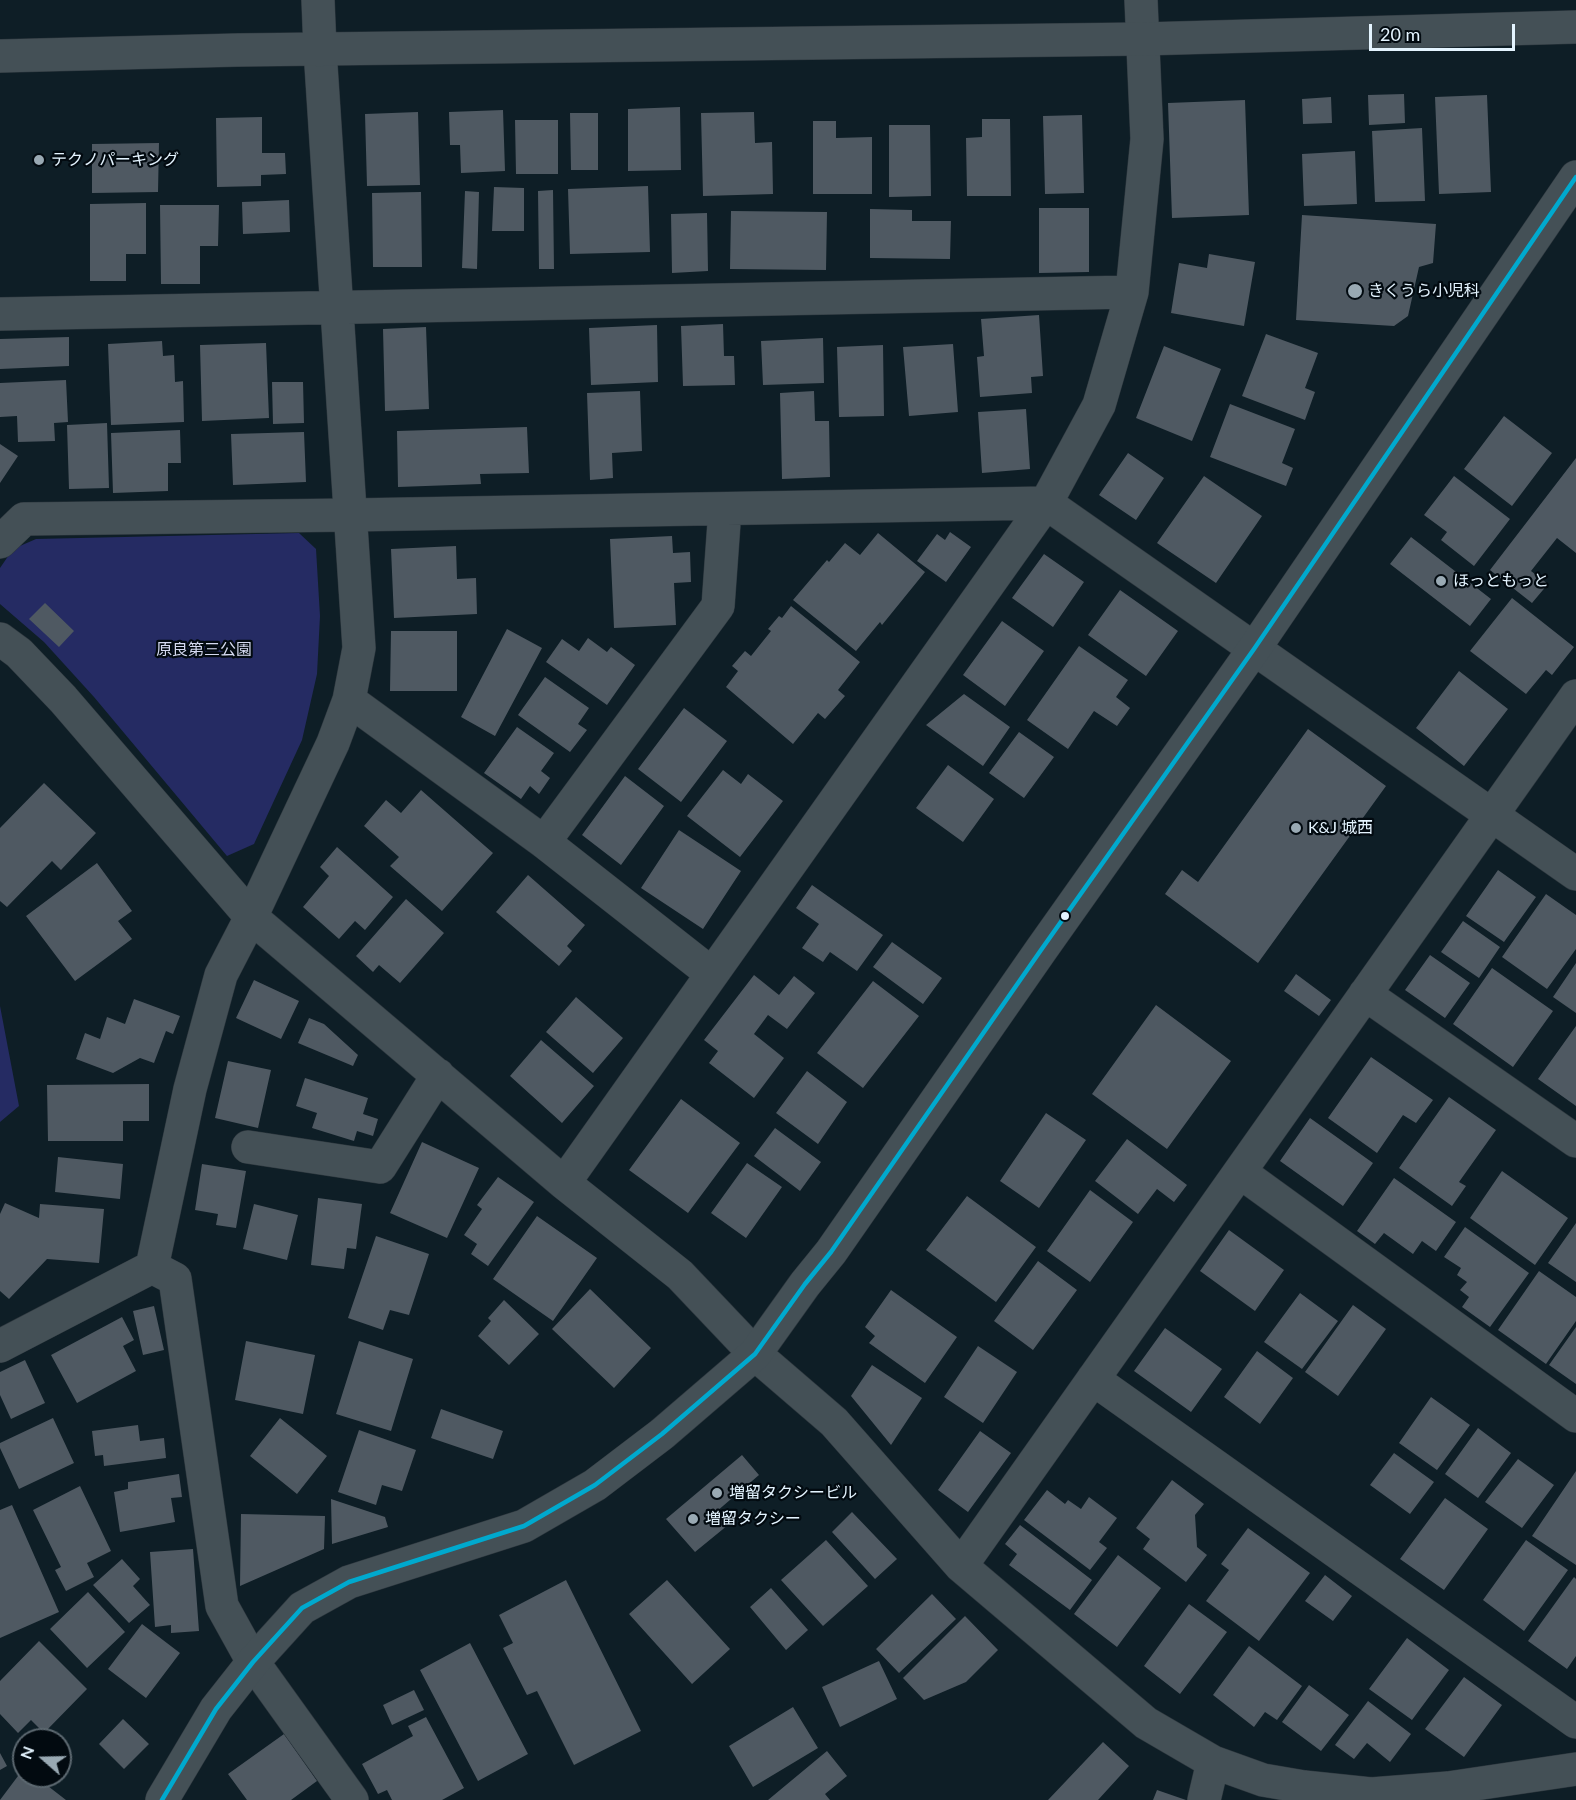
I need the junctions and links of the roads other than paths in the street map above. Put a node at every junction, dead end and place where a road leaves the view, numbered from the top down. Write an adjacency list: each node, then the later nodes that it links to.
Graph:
1 (318, 0): 5 (street)
2 (1142, 0): 4 (street)
3 (1576, 27): 4 (street)
4 (1142, 39): 5 (street); 8 (street)
5 (320, 50): 6 (street); 9 (street)
6 (0, 56)
7 (1576, 177): 16 (street)
8 (1132, 292): 9 (street); 11 (street)
9 (337, 307): 10 (street); 13 (street)
10 (0, 314)
11 (1046, 503): 12 (street); 16 (street); 23 (street)
12 (725, 509): 13 (street); 20 (street)
13 (350, 515): 14 (street); 18 (street)
14 (0, 542)
15 (0, 639): 22 (street)
16 (1254, 649): 19 (street); 32 (street)
17 (1576, 696): 19 (street)
18 (349, 700): 20 (street); 22 (street)
19 (1491, 815): 21 (street); 24 (street)
20 (544, 842): 23 (street)
21 (1576, 874)
22 (251, 917): 25 (street); 30 (street)
23 (712, 974): 29 (street)
24 (1365, 994): 26 (street); 28 (street)
25 (438, 1075): 27 (street); 29 (street)
26 (1576, 1142)
27 (248, 1147)
28 (1240, 1172): 33 (street); 34 (street)
29 (564, 1183): 32 (street)
30 (152, 1267): 31 (street); 36 (street)
31 (0, 1346)
32 (755, 1354): 35 (street); 36 (street)
33 (1093, 1379): 35 (street); 37 (street)
34 (1576, 1416)
35 (962, 1566): 38 (street)
36 (253, 1662): 41 (street); 42 (street)
37 (1576, 1722)
38 (1213, 1762): 40 (street); 43 (street)
39 (1576, 1769): 40 (street)
40 (1448, 1794)
41 (162, 1800)
42 (352, 1800)
43 (1204, 1800)

